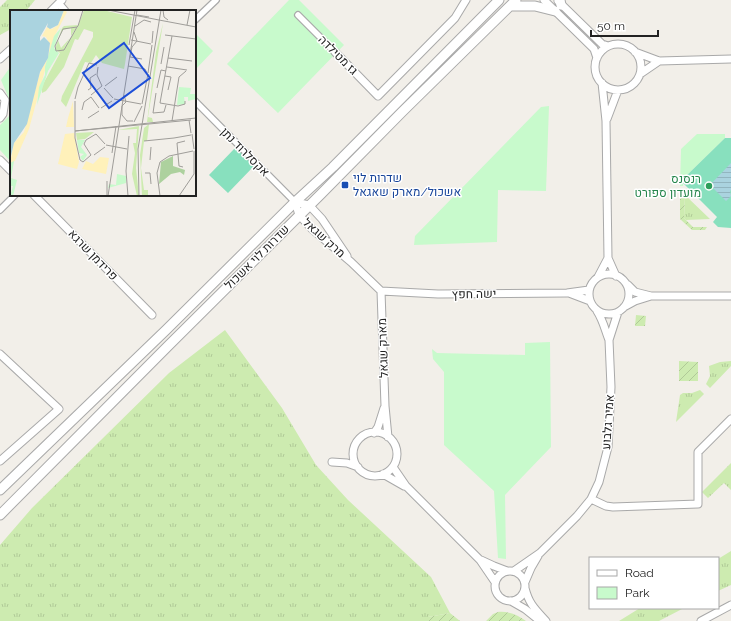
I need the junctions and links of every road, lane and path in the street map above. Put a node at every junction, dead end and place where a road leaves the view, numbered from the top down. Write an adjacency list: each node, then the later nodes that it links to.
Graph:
1 (216, 0): 10 (street)
2 (466, 0): 13 (street, גז מטילדה)
3 (498, 0): 30 (street, שדרות לוי אשכול)
4 (544, 0): 7 (street)
5 (60, 2): 8 (street)
6 (513, 3): 7 (street); 31 (street, שדרות לוי אשכול)
7 (558, 4): 11 (street); 15 (street)
8 (52, 10)
9 (298, 15): 13 (street, גז מטילדה)
10 (196, 19)
11 (608, 46): 14 (street); 15 (street)
12 (10, 50): 16 (street)
13 (335, 52)
14 (635, 52): 18 (street); 19 (street)
15 (597, 58): 20 (street)
16 (0, 59)
17 (731, 59): 18 (street)
18 (659, 61): 19 (street)
19 (640, 74): 21 (street)
20 (602, 84): 21 (street); 25 (street)
21 (618, 90): 25 (street)
22 (0, 93): 24 (street)
23 (196, 102): 30 (street, אקסלרוד נתן)
24 (0, 118)
25 (606, 121): 34 (street)
26 (0, 160): 27 (street)
27 (10, 170)
28 (14, 196): 32 (street)
29 (35, 196): 47 (street, פרידמן שרגא)
30 (295, 202): 31 (street, מרק שגאל); 33 (street, מרק שגאל); 62 (street, שדרות לוי אשכול)
31 (309, 206): 33 (street, שדרות לוי אשכול); 35 (street, מרק שגאל)
32 (0, 210)
33 (299, 215): 35 (street, מרק שגאל); 64 (street, שדרות לוי אשכול)
34 (608, 258): 36 (street); 37 (street)
35 (351, 262): 40 (street, מרק שגאל)
36 (616, 276): 37 (street); 38 (street)
37 (598, 277): 39 (street)
38 (624, 282): 42 (street); 45 (street)
39 (589, 290): 41 (street, ישה חפץ); 44 (street)
40 (381, 291): 41 (street, ישה חפץ); 50 (street, מארק שגאל)
41 (567, 293): 44 (street, ישה חפץ)
42 (651, 296): 43 (street); 45 (street)
43 (731, 296)
44 (590, 301): 46 (street)
45 (621, 310): 46 (street); 48 (street, אמיר גלבוע)
46 (597, 311): 48 (street, אמיר גלבוע)
47 (152, 315)
48 (609, 340): 63 (street, אמיר גלבוע)
49 (0, 354): 55 (street)
50 (385, 406): 52 (street); 53 (street)
51 (731, 419): 63 (street)
52 (374, 433): 53 (street); 54 (street)
53 (388, 436): 59 (street)
54 (354, 457): 57 (street); 58 (street)
55 (0, 461)
56 (332, 462): 57 (street)
57 (347, 463): 58 (street)
58 (358, 467): 60 (street)
59 (393, 467): 60 (street); 61 (street)
60 (383, 474): 61 (street)
61 (406, 486): 66 (street)
62 (0, 490)
63 (591, 499): 65 (street, אמיר גלבוע)
64 (0, 515)
65 (540, 553): 67 (street, אמיר גלבוע); 69 (street, אמיר גלבוע)
66 (480, 560): 67 (street); 68 (street)
67 (510, 571): 68 (street); 69 (street)
68 (495, 582): 70 (street)
69 (525, 585): 70 (street); 73 (street)
70 (511, 601): 72 (street)
71 (731, 606): 74 (street)
72 (540, 621)
73 (546, 621)
74 (701, 621)

